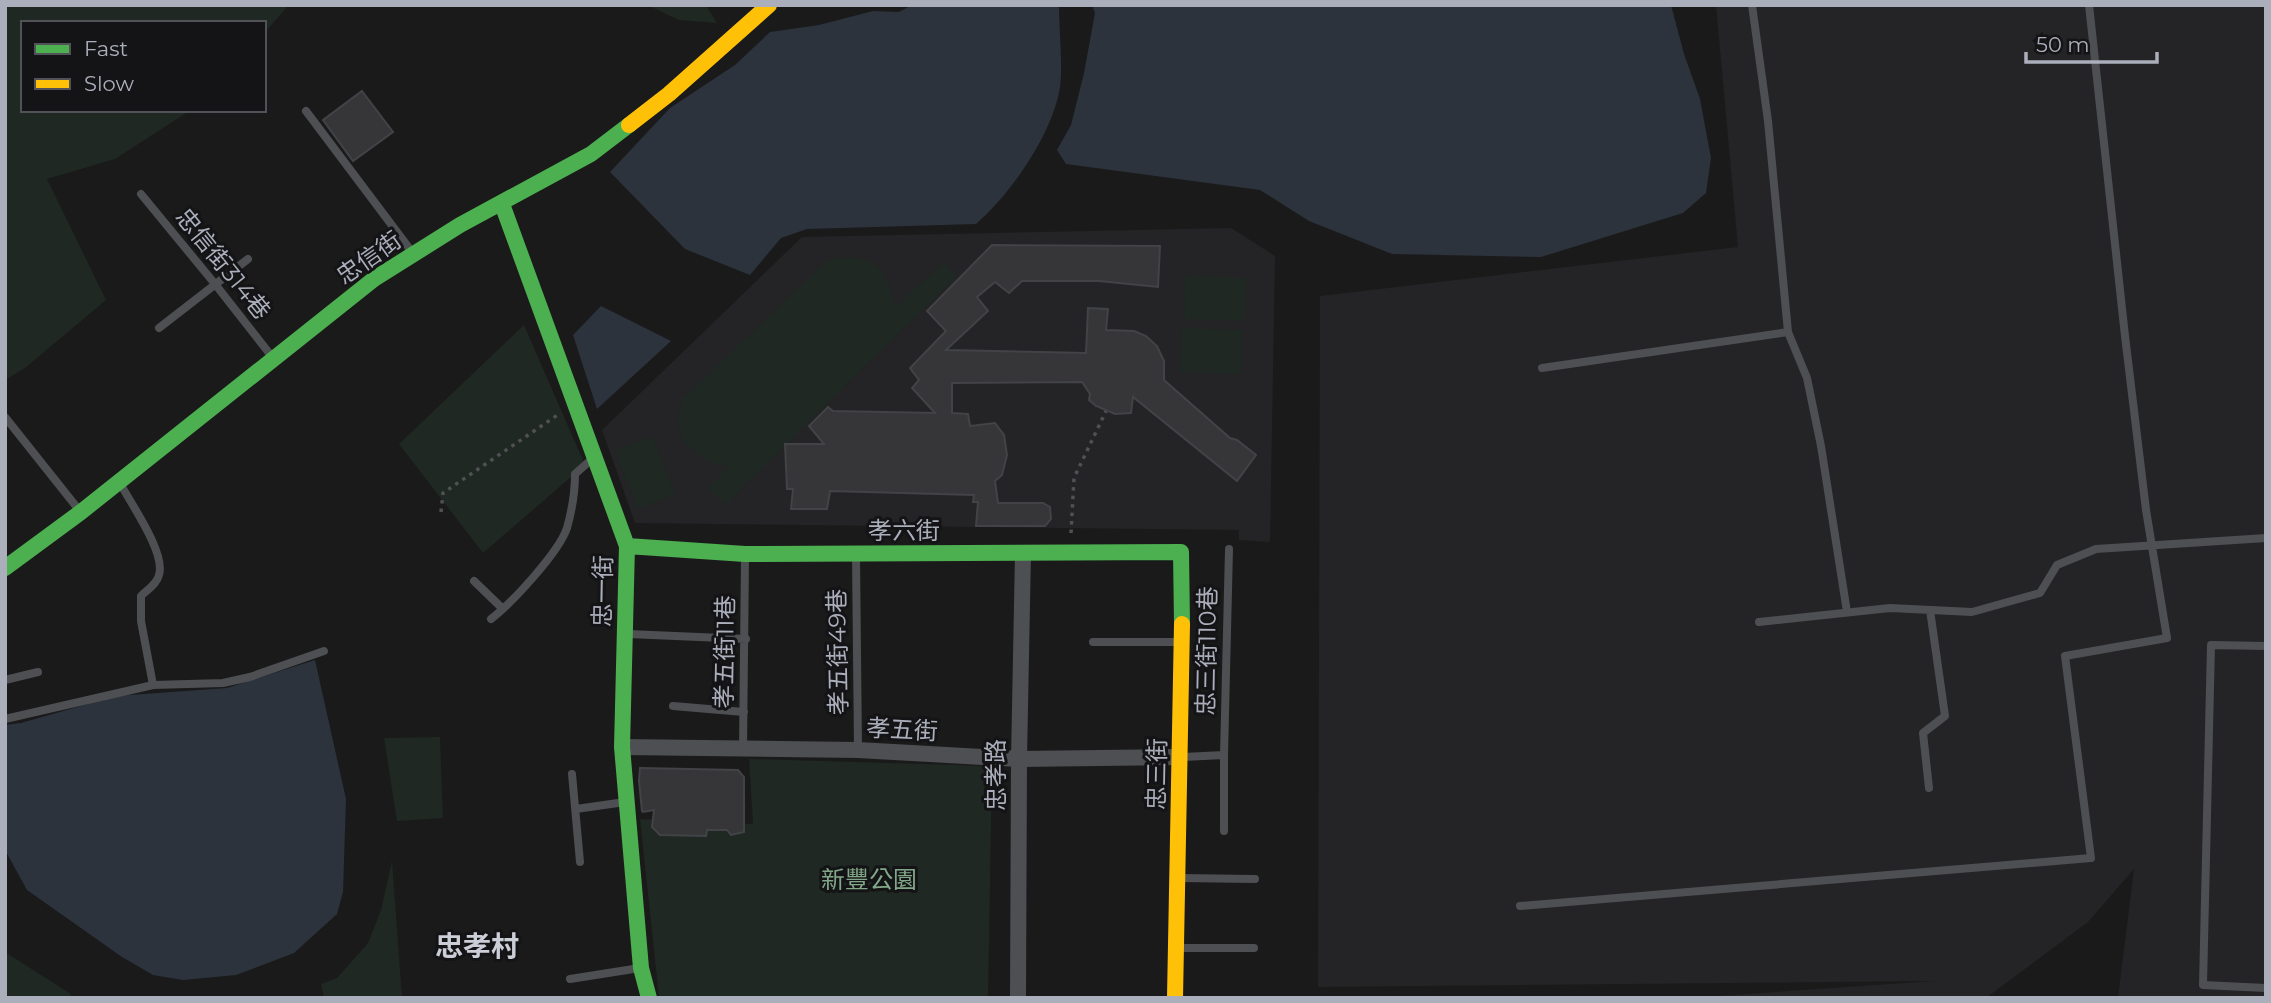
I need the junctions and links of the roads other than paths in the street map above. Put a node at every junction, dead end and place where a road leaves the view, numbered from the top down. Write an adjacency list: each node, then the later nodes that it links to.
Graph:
1 (769, 5): 6 (street, 忠信街)
2 (1752, 5): 11 (lane)
3 (2089, 5): 21 (lane)
4 (306, 111): 7 (lane)
5 (141, 194): 9 (lane, 忠信街314巷)
6 (502, 204): 7 (street, 忠信街); 16 (street, 忠一街)
7 (414, 254): 12 (street, 忠信街)
8 (248, 259): 9 (lane)
9 (215, 284): 10 (lane); 12 (lane, 忠信街314巷)
10 (159, 328)
11 (1788, 332): 13 (lane); 31 (lane)
12 (274, 358): 17 (street, 忠信街)
13 (1542, 368)
14 (5, 417): 15 (lane)
15 (8, 428): 18 (lane)
16 (594, 456): 20 (street, 忠一街); 29 (lane)
17 (119, 481): 18 (street, 忠信街); 42 (lane)
18 (81, 512): 27 (street, 忠信街)
19 (2266, 538): 21 (lane)
20 (627, 546): 25 (street, 孝六街); 34 (street, 忠一街)
21 (2153, 546): 30 (lane); 60 (lane)
22 (1229, 549): 49 (lane, 忠三街110巷)
23 (1023, 552): 24 (street, 孝六街); 26 (street, 孝六街); 51 (street, 忠孝路)
24 (1181, 552): 37 (street, 忠三街)
25 (745, 554): 26 (street, 孝六街); 35 (lane, 孝五街11巷)
26 (856, 554): 48 (lane, 孝五街49巷)
27 (5, 568)
28 (474, 581): 29 (lane)
29 (503, 609): 32 (lane)
30 (1930, 610): 31 (lane); 53 (lane)
31 (1847, 612): 33 (lane)
32 (491, 618)
33 (1759, 622)
34 (625, 634): 35 (lane); 46 (street, 忠一街)
35 (746, 639): 44 (lane, 孝五街11巷)
36 (1093, 642): 37 (lane)
37 (1182, 642): 50 (street, 忠三街)
38 (2266, 646): 65 (lane)
39 (324, 651): 42 (lane)
40 (38, 672): 41 (lane)
41 (5, 680)
42 (153, 685): 45 (lane)
43 (673, 706): 44 (lane)
44 (744, 712): 47 (lane, 孝五街11巷)
45 (5, 719)
46 (622, 747): 47 (street, 孝五街); 54 (street, 忠一街)
47 (743, 750): 48 (street, 孝五街)
48 (858, 750): 51 (street, 孝五街)
49 (1224, 755): 50 (lane); 56 (lane, 忠三街110巷)
50 (1180, 757): 51 (street, 孝五街); 58 (street, 忠三街)
51 (1019, 759): 67 (street, 忠孝路)
52 (572, 775): 55 (lane)
53 (1929, 788)
54 (626, 802): 55 (lane); 63 (street, 忠一街)
55 (576, 809): 57 (lane)
56 (1224, 831)
57 (580, 862)
58 (1177, 878): 59 (lane); 61 (street, 忠三街)
59 (1255, 879)
60 (1520, 906)
61 (1176, 948): 62 (lane); 68 (street, 忠三街)
62 (1254, 948)
63 (641, 968): 64 (lane); 66 (street, 忠一街)
64 (570, 979)
65 (2266, 988)
66 (649, 998)
67 (1018, 998)
68 (1175, 998)

